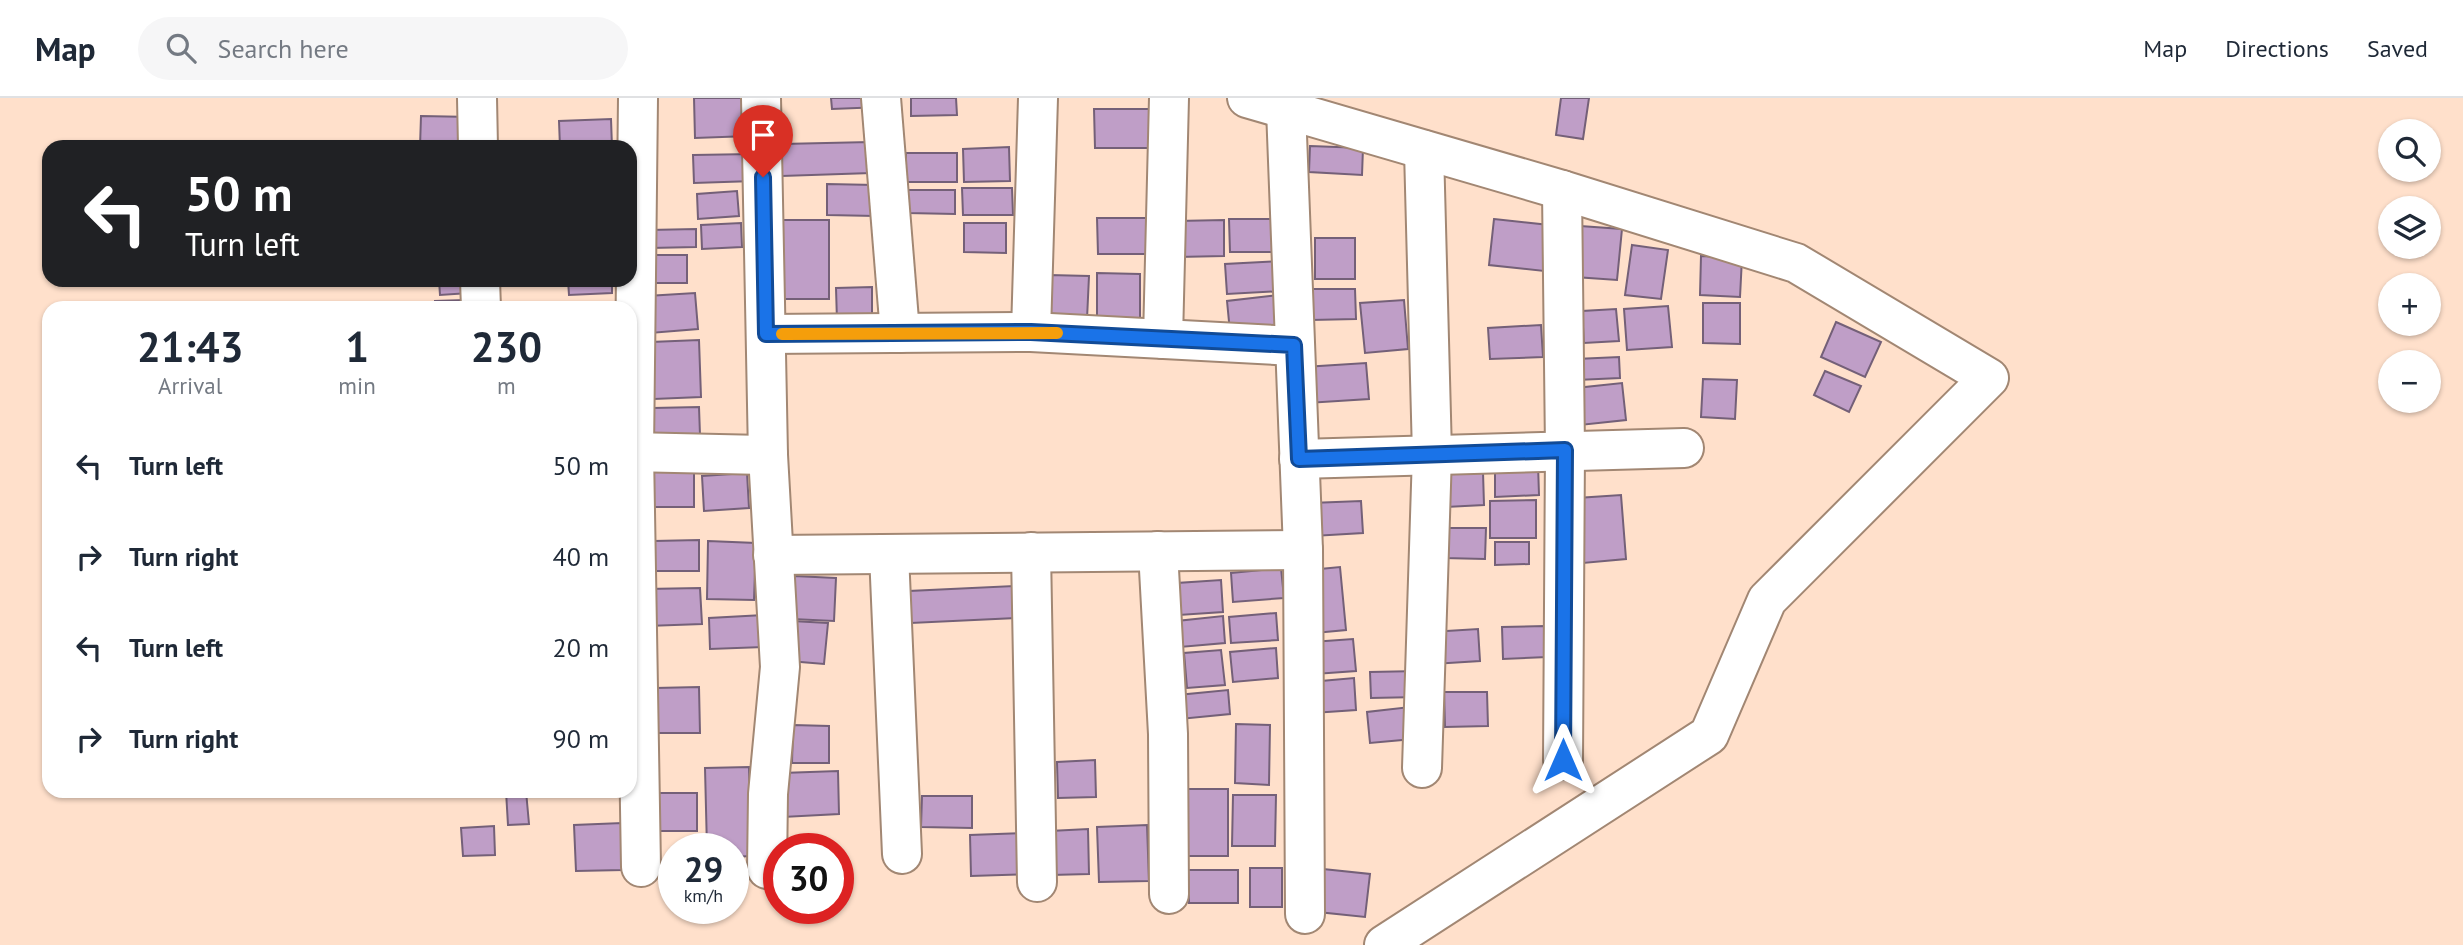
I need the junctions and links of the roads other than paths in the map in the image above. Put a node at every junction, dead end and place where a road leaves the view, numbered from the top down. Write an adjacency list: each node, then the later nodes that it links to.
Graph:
1 (477, 98): 9 (street)
2 (638, 98): 11 (street)
3 (761, 98): 15 (street)
4 (881, 98): 14 (street)
5 (1038, 98): 13 (street)
6 (1169, 98): 16 (street)
7 (1247, 98): 8 (street)
8 (1286, 110): 10 (street); 17 (street)
9 (478, 140)
10 (1424, 150): 12 (street); 21 (street)
11 (637, 157)
12 (1562, 190): 19 (street); 38 (street)
13 (1031, 332): 14 (street); 16 (street)
14 (900, 333): 15 (street)
15 (766, 334): 22 (street)
16 (1163, 339): 17 (street)
17 (1294, 345): 23 (street)
18 (1684, 448): 19 (street)
19 (1565, 450): 21 (street); 30 (street)
20 (637, 452): 22 (street)
21 (1432, 454): 23 (street); 31 (street)
22 (768, 455): 28 (street)
23 (1299, 459): 24 (street)
24 (1303, 550): 25 (street); 37 (street)
25 (1158, 551): 26 (street); 36 (street)
26 (1031, 552): 27 (street); 35 (street)
27 (889, 554): 28 (street); 33 (street)
28 (773, 555): 32 (street)
29 (637, 683): 34 (street)
30 (1563, 760)
31 (1422, 768)
32 (767, 833)
33 (902, 854)
34 (641, 867)
35 (1037, 882)
36 (1169, 894)
37 (1305, 914)
38 (1384, 945)

